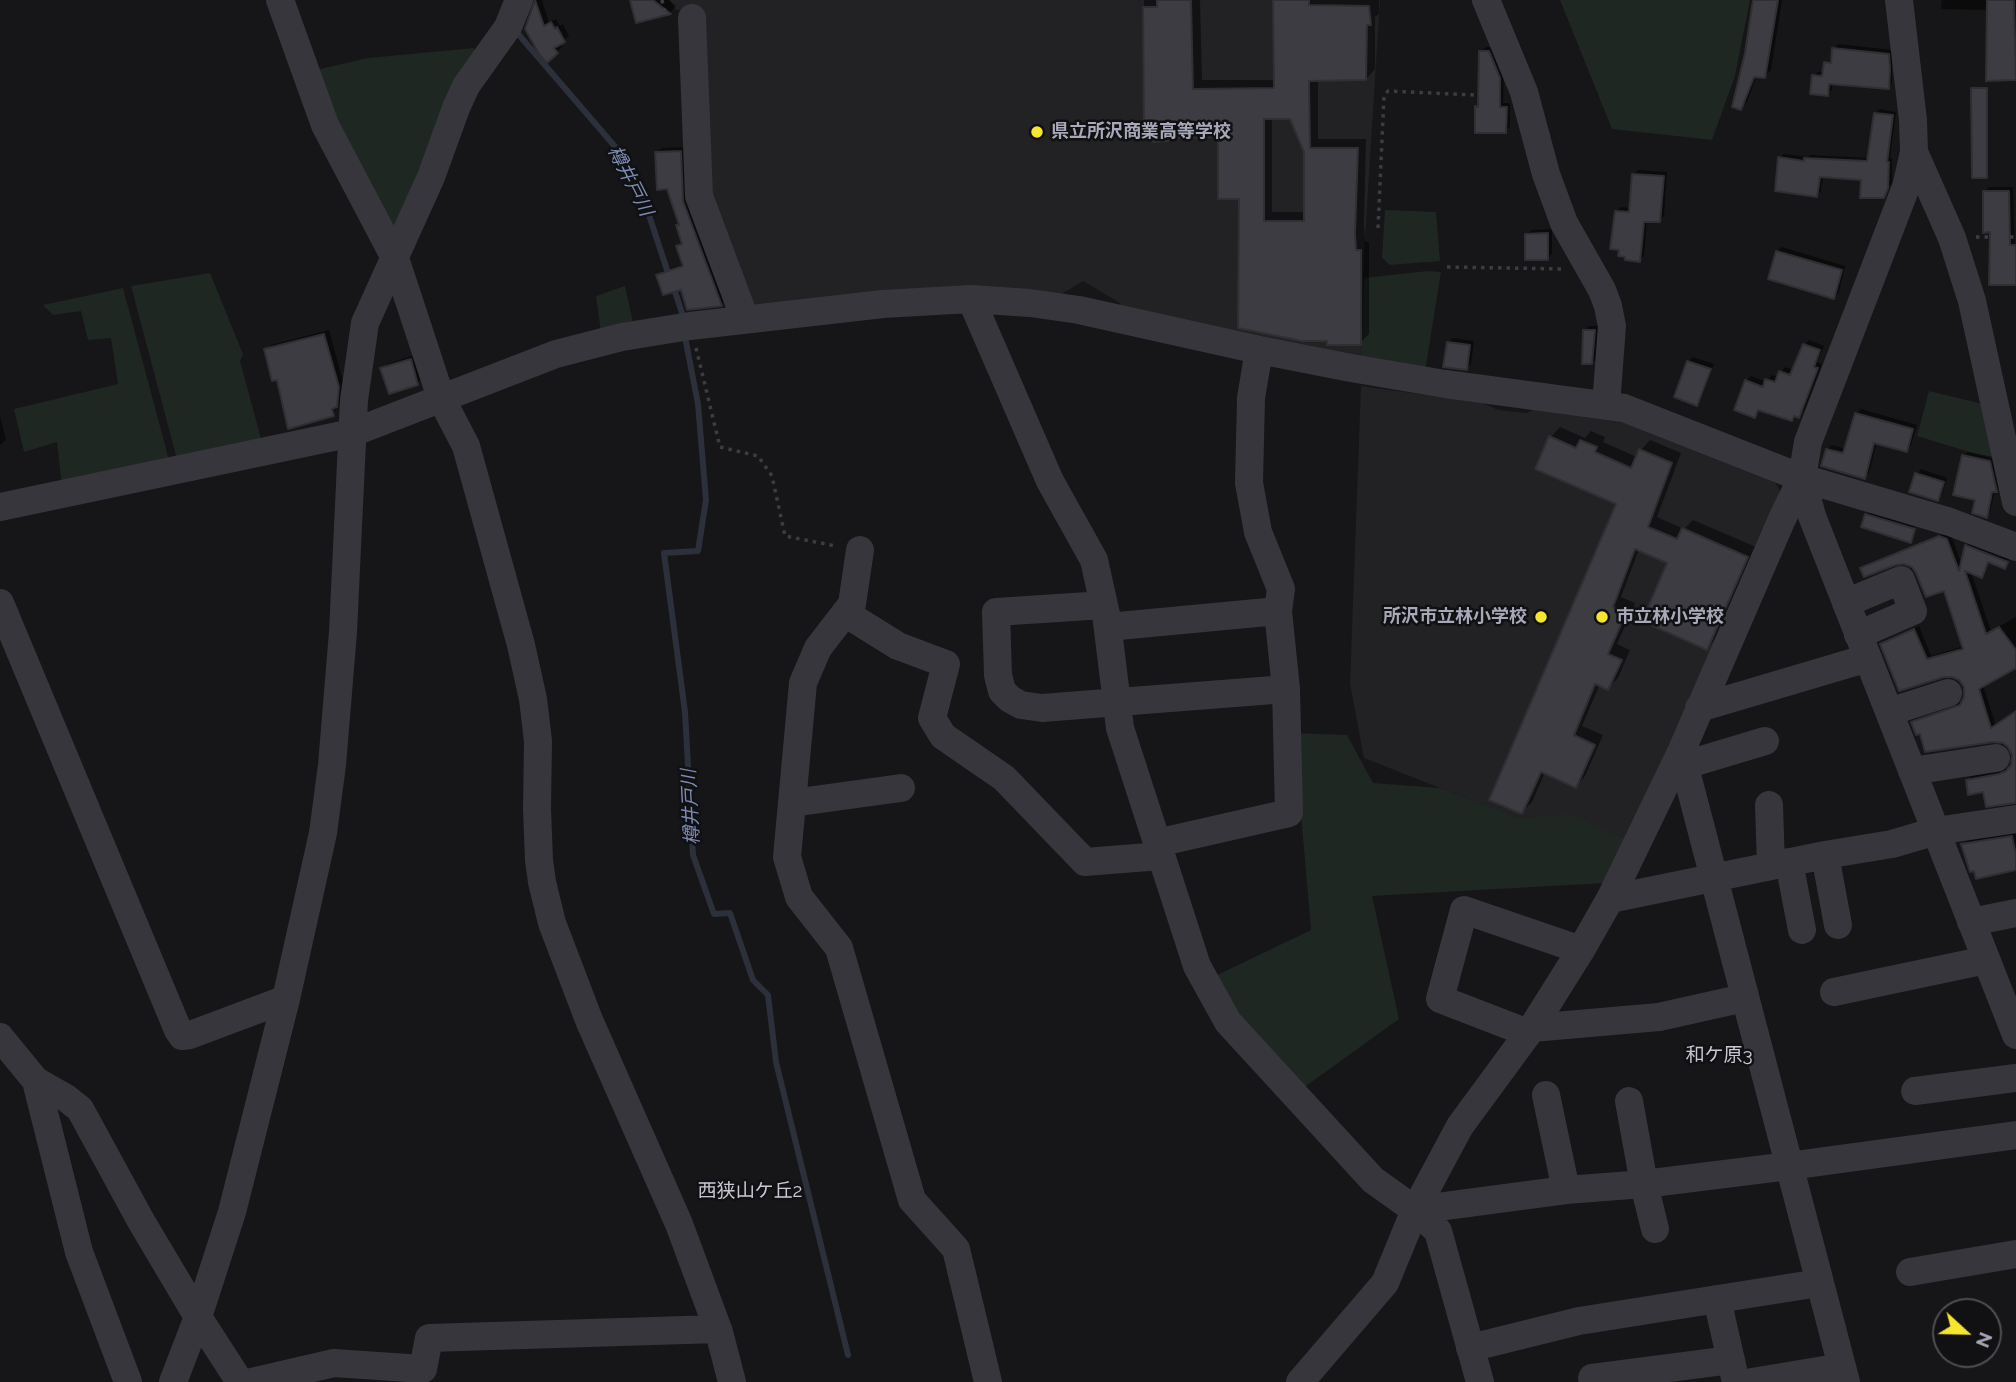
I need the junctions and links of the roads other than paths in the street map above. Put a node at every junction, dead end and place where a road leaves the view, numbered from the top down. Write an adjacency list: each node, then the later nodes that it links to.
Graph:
1 (280, 0): 7 (street)
2 (519, 0): 7 (street)
3 (1486, 0): 12 (street)
4 (1899, 0): 6 (street)
5 (692, 18): 9 (street)
6 (1914, 152): 14 (street); 15 (street)
7 (395, 258): 11 (street); 13 (street)
8 (971, 299): 9 (street); 10 (street); 23 (street)
9 (745, 319): 11 (street)
10 (1259, 350): 12 (street); 21 (street)
11 (442, 398): 13 (street); 72 (street)
12 (1606, 405): 14 (street)
13 (352, 433): 16 (street); 52 (street)
14 (1802, 478): 17 (street); 20 (street); 28 (street)
15 (2016, 502)
16 (0, 508)
17 (2016, 547)
18 (860, 550): 22 (street)
19 (0, 603): 52 (street)
20 (1846, 603): 24 (street); 24 (street)
21 (1278, 611): 23 (street); 25 (street)
22 (845, 612): 35 (street); 39 (street)
23 (1106, 616): 27 (street); 27 (street)
24 (1863, 647): 28 (street); 29 (street)
25 (1286, 689): 27 (street); 39 (street)
26 (1948, 693): 29 (street)
27 (1117, 702): 39 (street)
28 (1699, 708): 32 (street)
29 (1889, 712): 33 (street)
30 (1765, 741): 32 (street)
31 (1996, 758): 33 (street)
32 (1683, 759): 42 (street); 43 (street)
33 (1912, 771): 38 (street)
34 (901, 788): 35 (street)
35 (792, 803): 82 (street)
36 (1769, 805): 41 (street)
37 (2016, 819): 38 (street)
38 (1936, 831): 40 (street); 45 (street)
39 (1159, 850): 65 (street)
40 (1825, 855): 41 (street); 46 (street)
41 (1780, 864): 42 (street); 47 (street)
42 (1713, 877): 43 (street); 51 (street)
43 (1610, 899): 48 (street)
44 (2016, 913): 45 (street)
45 (1972, 922): 49 (street)
46 (1838, 925)
47 (1802, 930)
48 (1581, 950): 53 (street); 53 (street)
49 (1986, 960): 50 (street); 54 (street)
50 (1834, 992)
51 (1744, 998): 53 (street); 62 (street)
52 (286, 999): 71 (street)
53 (1530, 1030): 65 (street)
54 (2016, 1035)
55 (0, 1037): 57 (street)
56 (2016, 1077): 58 (street)
57 (36, 1082): 71 (street); 77 (street)
58 (1915, 1091)
59 (1546, 1095): 64 (street)
60 (1629, 1101): 63 (street)
61 (2016, 1135): 62 (street)
62 (1789, 1166): 63 (street); 69 (street)
63 (1644, 1184): 64 (street); 66 (street)
64 (1566, 1190): 65 (street)
65 (1415, 1210): 73 (street); 83 (street)
66 (1655, 1229)
67 (2016, 1254): 68 (street)
68 (1910, 1272)
69 (1819, 1283): 70 (street); 75 (street)
70 (1717, 1299): 73 (street); 74 (street)
71 (198, 1317): 78 (street); 79 (street)
72 (718, 1329): 80 (street); 81 (street)
73 (1471, 1348): 84 (street)
74 (1734, 1371): 76 (street)
75 (1844, 1375): 85 (street)
76 (1592, 1378)
77 (128, 1382)
78 (173, 1382)
79 (240, 1382)
80 (251, 1382)
81 (732, 1382)
82 (988, 1382)
83 (1300, 1382)
84 (1480, 1382)
85 (1752, 1382)

